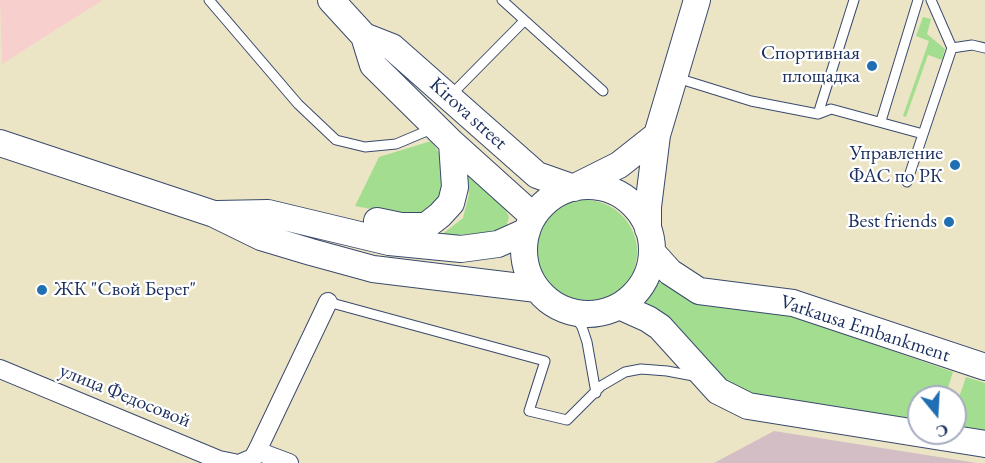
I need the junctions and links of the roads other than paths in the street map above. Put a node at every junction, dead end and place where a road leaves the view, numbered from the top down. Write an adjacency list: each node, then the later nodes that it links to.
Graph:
1 (209, 0): 18 (lane)
2 (331, 0): 9 (main road, Kirova street)
3 (502, 0): 8 (lane)
4 (697, 0): 12 (main road)
5 (854, 0): 15 (lane)
6 (918, 0): 16 (lane)
7 (931, 0): 10 (lane)
8 (524, 21): 13 (lane); 14 (lane)
9 (364, 36): 14 (main road, Kirova street); 18 (main road, Kirova street)
10 (952, 48): 11 (lane); 17 (lane)
11 (985, 48)
12 (674, 77): 15 (lane); 19 (main road)
13 (603, 92)
14 (450, 97): 22 (main road, Kirova street)
15 (818, 114): 16 (lane)
16 (881, 121): 17 (lane)
17 (923, 134): 21 (lane)
18 (444, 135): 23 (main road); 25 (main road, Kirova street)
19 (657, 135): 22 (main road); 26 (main road)
20 (0, 142): 24 (main road)
21 (907, 182)
22 (574, 188): 25 (main road); 26 (main road)
23 (268, 213): 24 (main road); 25 (main road)
24 (214, 214): 27 (main road)
25 (530, 224): 27 (main road)
26 (650, 240): 29 (main road); 31 (main road, Varkausa Embankment)
27 (537, 289): 30 (main road)
28 (328, 302): 34 (lane); 36 (street)
29 (619, 306): 30 (main road); 33 (main road)
30 (572, 312): 34 (lane)
31 (985, 368)
32 (0, 369): 37 (street, улица Федосовой)
33 (703, 378): 34 (lane); 35 (main road)
34 (596, 393)
35 (985, 444)
36 (257, 451): 38 (street); 39 (street)
37 (234, 463)
38 (241, 463)
39 (289, 463)

